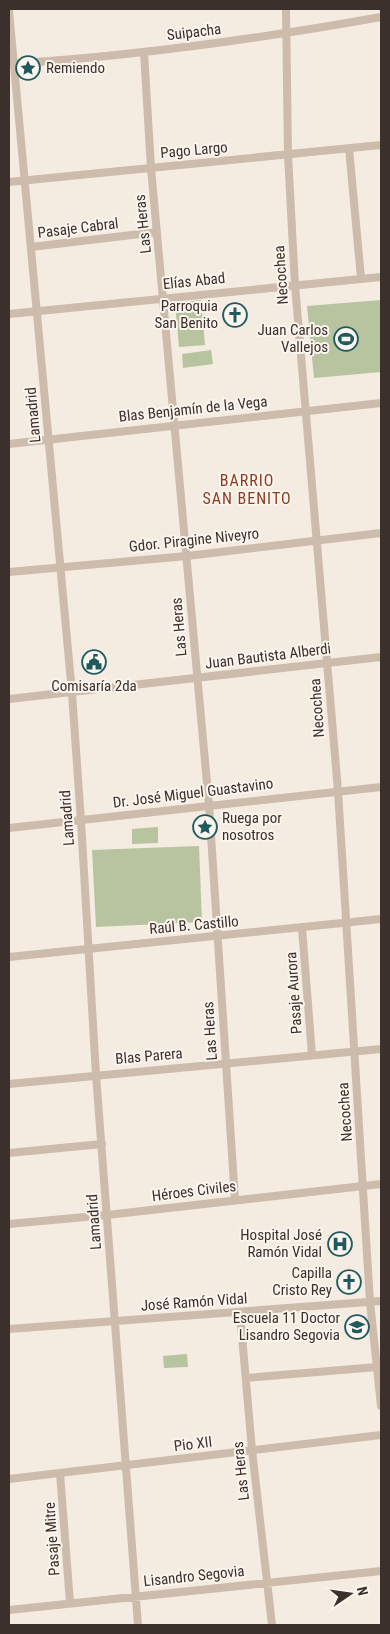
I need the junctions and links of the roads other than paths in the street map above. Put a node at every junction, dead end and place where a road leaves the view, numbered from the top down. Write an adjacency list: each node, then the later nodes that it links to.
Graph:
1 (286, 9): 4 (street, Necochea)
2 (9, 11): 6 (street, Lamadrid)
3 (381, 17): 4 (street, Suipacha)
4 (287, 34): 5 (street, Suipacha); 9 (street, Necochea)
5 (144, 52): 6 (street, Suipacha); 10 (street, Las Heras)
6 (11, 64): 11 (street, Lamadrid)
7 (381, 145): 8 (street, Pago Largo)
8 (349, 148): 9 (street, Pago Largo); 16 (street)
9 (288, 155): 10 (street, Pago Largo); 17 (street, Necochea)
10 (151, 168): 11 (street, Pago Largo); 13 (street, Las Heras)
11 (24, 180): 12 (street, Pago Largo); 14 (street, Lamadrid)
12 (9, 182)
13 (157, 232): 14 (street, Pasaje Cabral); 18 (street, Las Heras)
14 (31, 247): 19 (street, Lamadrid)
15 (381, 276): 16 (street, Elías Abad)
16 (361, 278): 17 (street, Elías Abad)
17 (295, 285): 18 (street, Elías Abad); 22 (street, Necochea)
18 (163, 298): 19 (street, Elías Abad); 23 (street, Las Heras)
19 (37, 311): 20 (street, Elías Abad); 24 (street, Lamadrid)
20 (9, 314)
21 (381, 403): 22 (street, Blas Benjamín de la Vega)
22 (305, 411): 23 (street, Blas Benjamín de la Vega); 27 (street, Necochea)
23 (175, 425): 24 (street, Blas Benjamín de la Vega); 28 (street, Las Heras)
24 (50, 440): 25 (street, Blas Benjamín de la Vega); 29 (street, Lamadrid)
25 (9, 444)
26 (381, 533): 27 (street, Gdor. Piragine Niveyro)
27 (317, 540): 28 (street, Gdor. Piragine Niveyro); 32 (street, Necochea)
28 (187, 556): 29 (street, Gdor. Piragine Niveyro); 33 (street, Las Heras)
29 (60, 568): 30 (street, Gdor. Piragine Niveyro); 34 (street, Lamadrid)
30 (9, 572)
31 (381, 657): 32 (street, Juan Bautista Alberdi)
32 (328, 662): 33 (street, Juan Bautista Alberdi); 37 (street, Necochea)
33 (197, 679): 34 (street, Juan Bautista Alberdi); 38 (street, Las Heras)
34 (72, 693): 35 (street, Juan Bautista Alberdi); 39 (street, Lamadrid)
35 (9, 699)
36 (381, 787): 37 (street, Dr. José Miguel Guastavino)
37 (338, 791): 38 (street, Dr. José Miguel Guastavino); 42 (street, Necochea)
38 (209, 805): 39 (street, Dr. José Miguel Guastavino); 44 (street, Las Heras)
39 (81, 821): 40 (street, Dr. José Miguel Guastavino); 45 (street, Lamadrid)
40 (9, 828)
41 (381, 919): 42 (street, Raúl B. Castillo)
42 (346, 923): 43 (street, Raúl B. Castillo); 48 (street, Necochea)
43 (302, 928): 44 (street, Raúl B. Castillo); 49 (street, Pasaje Aurora)
44 (217, 937): 45 (street, Raúl B. Castillo); 50 (street, Las Heras)
45 (88, 948): 46 (street, Raúl B. Castillo); 51 (street, Lamadrid)
46 (9, 956)
47 (381, 1049): 48 (street, Blas Parera)
48 (355, 1052): 49 (street, Blas Parera); 56 (street, Necochea)
49 (312, 1056): 50 (street, Blas Parera)
50 (226, 1063): 51 (street, Blas Parera); 57 (street, Las Heras)
51 (96, 1075): 52 (street, Blas Parera); 53 (street, Lamadrid)
52 (9, 1084)
53 (102, 1144): 54 (street); 58 (street, Lamadrid)
54 (9, 1153)
55 (381, 1184): 56 (street, Héroes Civiles)
56 (363, 1186): 57 (street, Héroes Civiles); 61 (street, Necochea)
57 (235, 1200): 58 (street, Héroes Civiles)
58 (107, 1215): 59 (street, Héroes Civiles); 63 (street, Lamadrid)
59 (9, 1224)
60 (381, 1301): 61 (street, José Ramón Vidal)
61 (370, 1302): 62 (street, José Ramón Vidal); 65 (street, Necochea)
62 (240, 1312): 63 (street, José Ramón Vidal); 66 (street, Las Heras)
63 (114, 1321): 64 (street, José Ramón Vidal); 70 (street, Lamadrid)
64 (9, 1328)
65 (377, 1367): 66 (street); 67 (street, Necochea)
66 (246, 1378): 69 (street, Las Heras)
67 (381, 1406)
68 (381, 1435): 69 (street, Pio XII)
69 (252, 1450): 70 (street, Pio XII); 74 (street, Las Heras)
70 (125, 1466): 71 (street, Pio XII); 75 (street, Lamadrid)
71 (60, 1473): 72 (street, Pio XII); 76 (street, Pasaje Mitre)
72 (9, 1479)
73 (381, 1571): 74 (street, Lisandro Segovia)
74 (268, 1583): 75 (street, Lisandro Segovia); 79 (street, Las Heras)
75 (135, 1596): 76 (street, Lisandro Segovia); 78 (street, Lamadrid)
76 (70, 1603): 77 (street, Lisandro Segovia)
77 (9, 1610)
78 (138, 1625)
79 (272, 1625)

